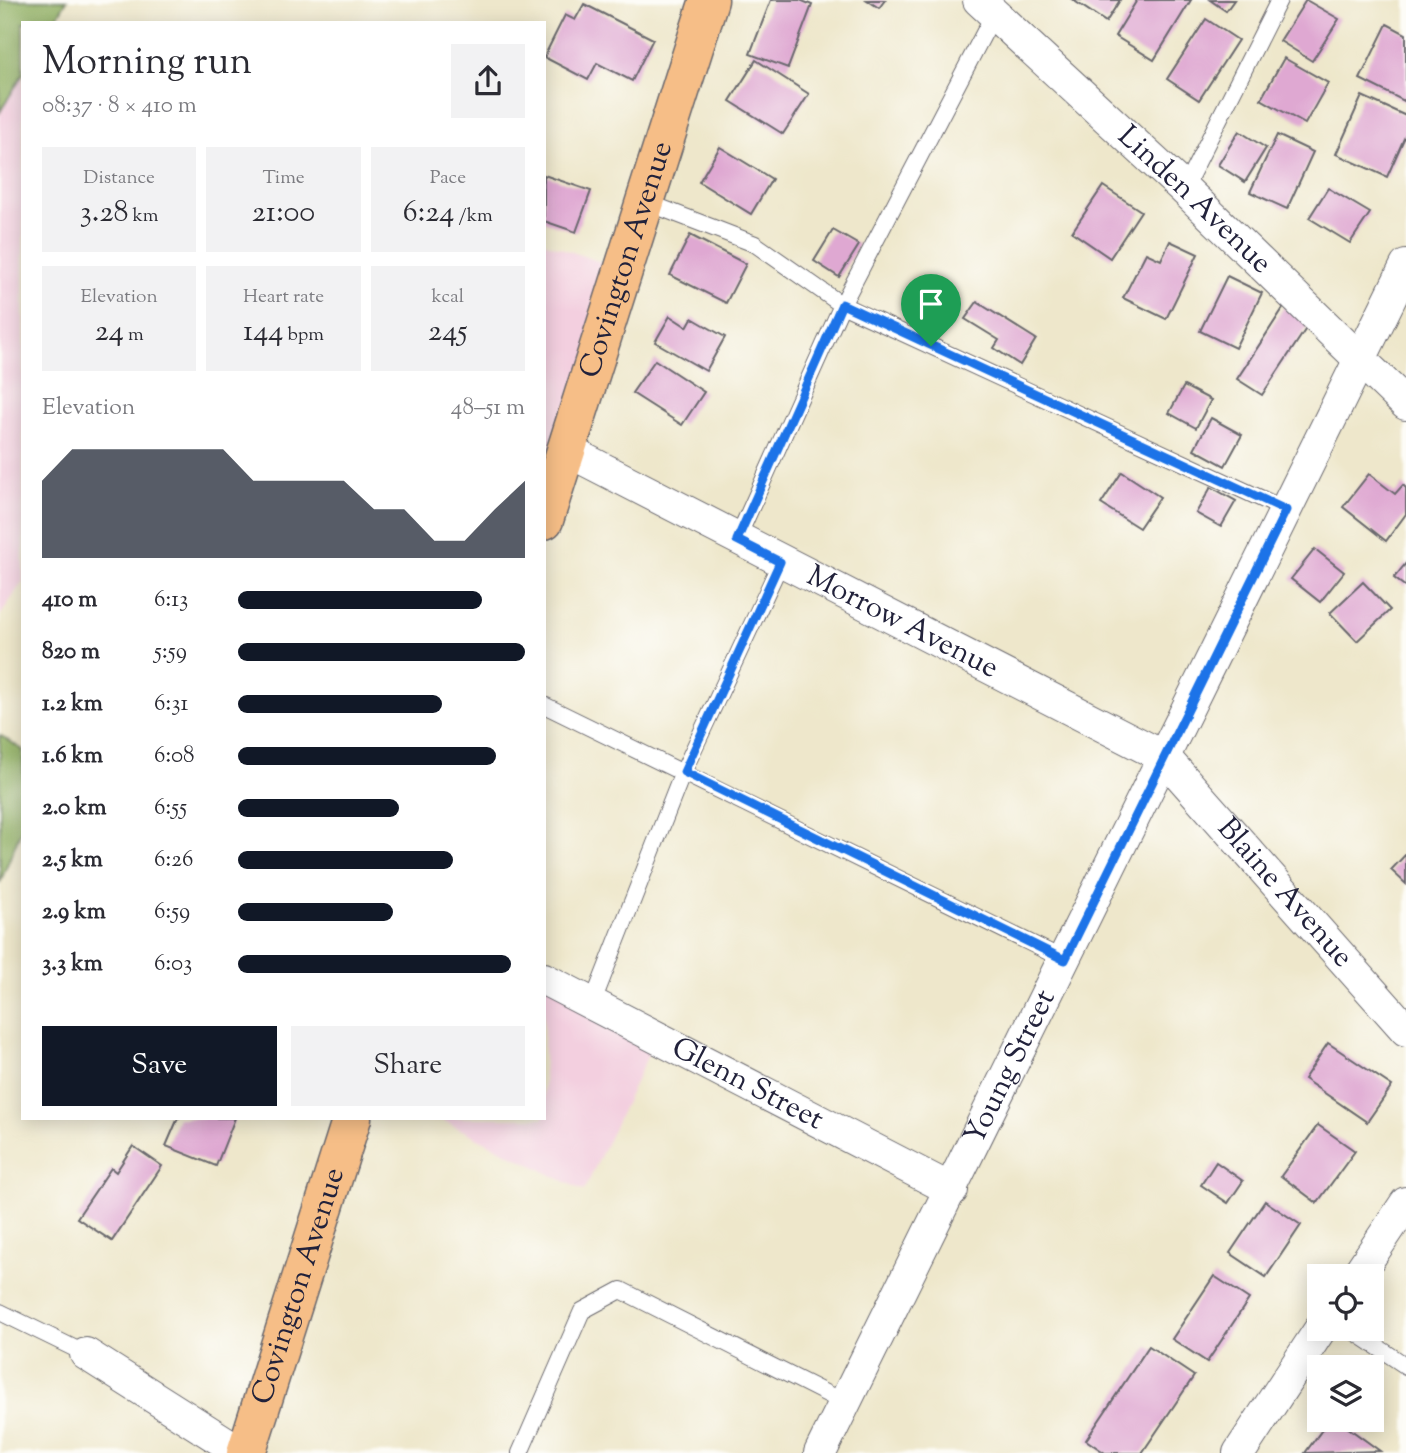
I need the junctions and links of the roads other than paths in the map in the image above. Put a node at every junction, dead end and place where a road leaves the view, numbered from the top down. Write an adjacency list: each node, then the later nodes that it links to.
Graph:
1 (709, 0): 5 (main road, Covington Avenue)
2 (1279, 0): 4 (lane)
3 (986, 7): 4 (street, Linden Avenue); 7 (lane)
4 (1184, 189): 8 (street, Linden Avenue)
5 (646, 202): 7 (lane); 10 (main road, Covington Avenue)
6 (1406, 266): 8 (street, Young Street)
7 (842, 304): 11 (lane); 13 (lane)
8 (1359, 361): 9 (street, Linden Avenue); 11 (street, Young Street)
9 (1406, 404)
10 (566, 450): 12 (main road, Covington Avenue); 13 (street, Morrow Avenue)
11 (1286, 510): 16 (street, Young Street)
12 (546, 514)
13 (737, 540): 14 (street, Morrow Avenue)
14 (780, 562): 16 (street, Morrow Avenue); 17 (lane)
15 (546, 706): 17 (lane)
16 (1164, 757): 18 (street, Young Street); 21 (street, Blaine Avenue)
17 (684, 772): 18 (lane); 20 (lane)
18 (1065, 960): 23 (street, Young Street)
19 (546, 980): 20 (street, Glenn Street)
20 (592, 1004): 23 (street, Glenn Street)
21 (1406, 1030)
22 (351, 1120): 32 (main road, Covington Avenue)
23 (952, 1190): 31 (street, Young Street)
24 (1406, 1203): 25 (street)
25 (1365, 1264)
26 (0, 1312): 29 (lane)
27 (1312, 1341): 35 (street)
28 (1368, 1341): 30 (lane)
29 (86, 1354): 32 (street)
30 (1406, 1366)
31 (845, 1403): 33 (lane); 34 (street, Young Street)
32 (244, 1453)
33 (520, 1453)
34 (820, 1453)
35 (1239, 1453)

